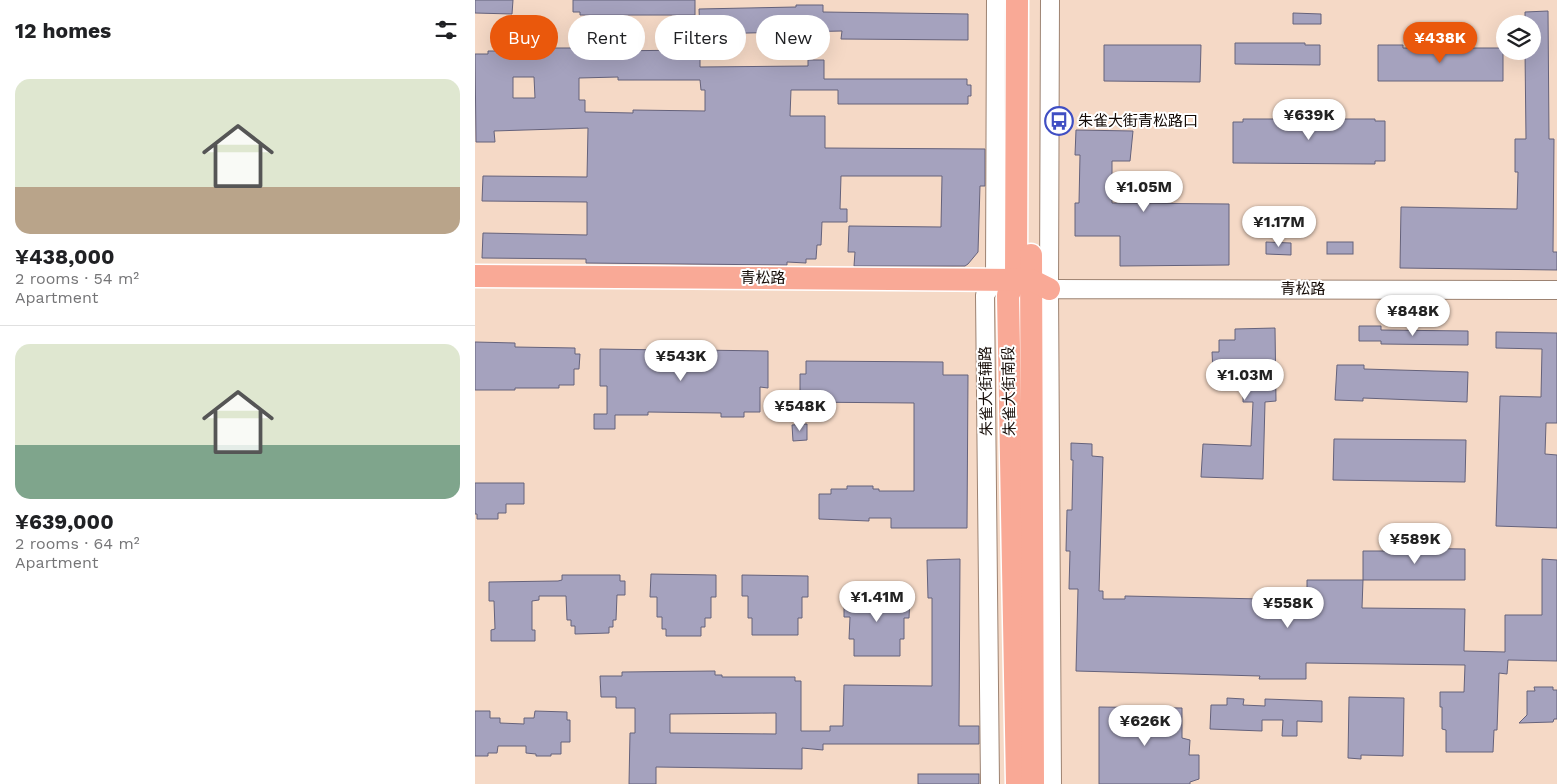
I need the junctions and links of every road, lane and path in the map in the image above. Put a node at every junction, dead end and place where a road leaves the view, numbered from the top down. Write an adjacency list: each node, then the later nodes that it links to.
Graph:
1 (996, 0): 6 (street, 朱雀大街辅路)
2 (1017, 0): 6 (main road, 朱雀大街南段)
3 (1032, 0): 6 (main road, 朱雀大街南段)
4 (1050, 0): 6 (street, 朱雀大街辅路)
5 (475, 276): 6 (main road, 青松路)
6 (1016, 288): 7 (main road, 青松路); 8 (street, 青松路); 9 (street, 朱雀大街辅路); 10 (main road, 朱雀大街南段); 11 (main road, 朱雀大街南段); 12 (street, 朱雀大街辅路)
7 (475, 290)
8 (1557, 290)
9 (990, 784)
10 (1017, 784)
11 (1033, 784)
12 (1052, 784)

